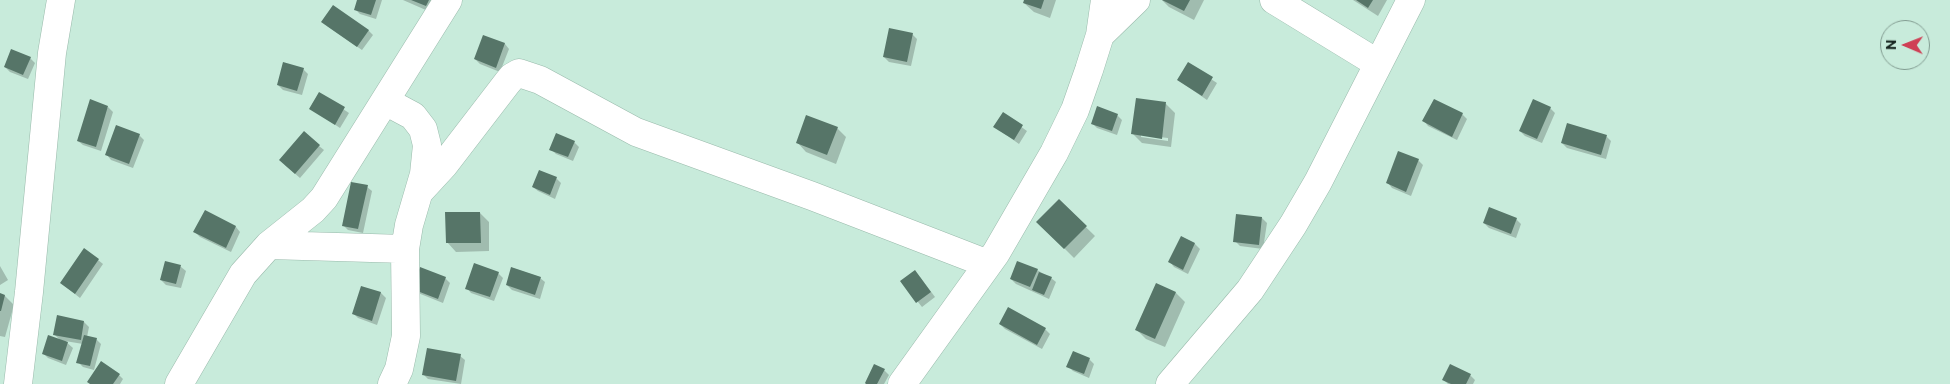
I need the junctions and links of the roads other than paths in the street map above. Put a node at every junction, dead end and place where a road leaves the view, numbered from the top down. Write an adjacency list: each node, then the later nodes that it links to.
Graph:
1 (61, 0): 14 (street)
2 (448, 0): 9 (street)
3 (1105, 0): 7 (street)
4 (1136, 0): 7 (street)
5 (1274, 0): 8 (street)
6 (1411, 0): 8 (street)
7 (1100, 35): 13 (street)
8 (1377, 63): 18 (street)
9 (385, 101): 10 (street); 11 (street)
10 (420, 191): 12 (street); 13 (street)
11 (269, 245): 12 (street); 15 (street)
12 (405, 249): 16 (street)
13 (988, 264): 17 (street)
14 (18, 384)
15 (179, 384)
16 (392, 384)
17 (902, 384)
18 (1170, 384)

